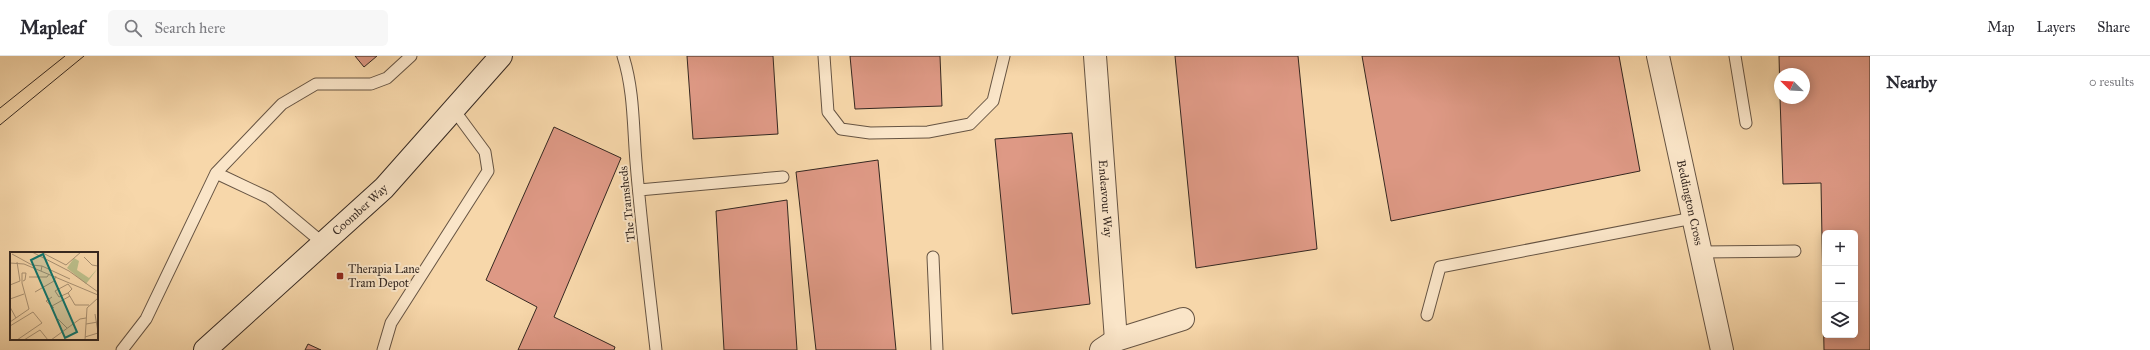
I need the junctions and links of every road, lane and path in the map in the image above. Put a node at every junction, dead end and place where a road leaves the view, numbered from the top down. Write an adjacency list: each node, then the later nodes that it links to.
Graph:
1 (411, 56): 11 (lane)
2 (501, 56): 9 (street, Coomber Way)
3 (623, 56): 13 (lane, The Tramsheds)
4 (824, 56): 5 (lane)
5 (1004, 56)
6 (1095, 56): 21 (street, Endeavour Way)
7 (1658, 56): 14 (street, Beddington Cross)
8 (1735, 56): 10 (lane)
9 (454, 110): 15 (street, Coomber Way); 24 (lane)
10 (1746, 123)
11 (216, 173): 15 (lane); 22 (lane)
12 (783, 177): 13 (lane)
13 (639, 190): 25 (lane, The Tramsheds)
14 (1693, 218): 17 (street, Beddington Cross); 19 (lane)
15 (324, 244): 23 (street, Coomber Way)
16 (1795, 251): 17 (lane)
17 (1701, 252): 27 (street, Beddington Cross)
18 (933, 257): 26 (lane)
19 (1427, 314)
20 (1183, 319): 21 (street)
21 (1108, 345)
22 (122, 350)
23 (205, 350)
24 (383, 350)
25 (656, 350)
26 (937, 350)
27 (1722, 350)

